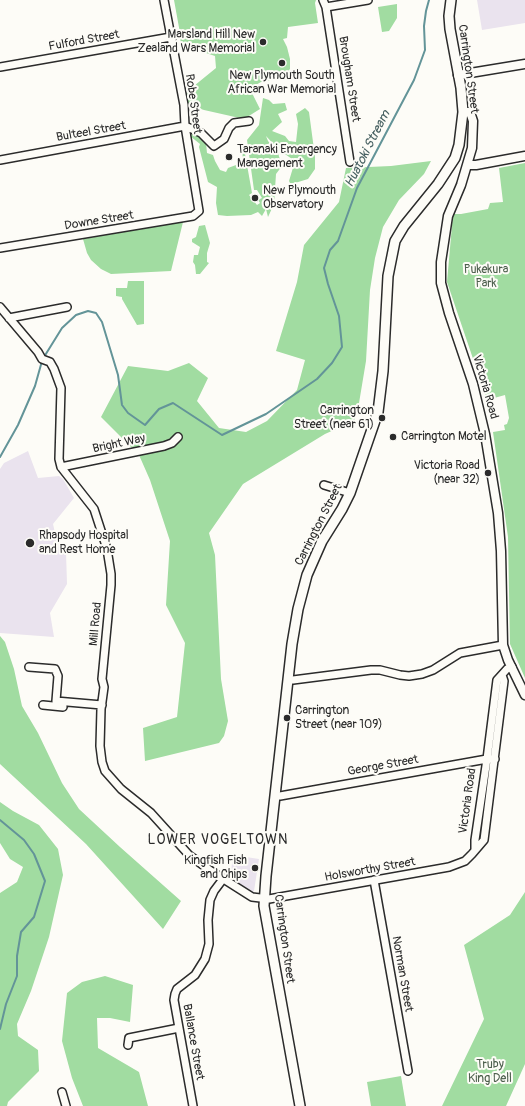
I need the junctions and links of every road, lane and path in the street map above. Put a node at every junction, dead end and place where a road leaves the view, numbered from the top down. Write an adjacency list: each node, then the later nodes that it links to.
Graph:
1 (164, 0): 6 (street, Robe Street)
2 (323, 0): 5 (street, Brougham Street)
3 (368, 0): 5 (street)
4 (451, 0): 9 (main road, Carrington Street)
5 (326, 8): 15 (street, Brougham Street)
6 (171, 37): 8 (street, Fulford Street); 12 (street, Robe Street)
7 (525, 64): 9 (street)
8 (0, 67)
9 (458, 75): 10 (main road, Carrington Street)
10 (463, 112): 16 (street, Victoria Road); 25 (main road, Carrington Street)
11 (249, 121): 12 (street)
12 (185, 126): 14 (street, Bulteel Street); 17 (street, Robe Street)
13 (525, 156): 16 (street)
14 (0, 160)
15 (350, 162)
16 (468, 165): 26 (street, Victoria Road)
17 (199, 211): 18 (street, Downe Street)
18 (0, 248)
19 (0, 307): 21 (street)
20 (67, 307): 21 (street)
21 (9, 318): 23 (street)
22 (178, 437): 23 (street, Bright Way)
23 (61, 467): 32 (street, Mill Road)
24 (324, 485): 25 (street)
25 (350, 494): 29 (main road, Carrington Street)
26 (503, 646): 28 (street, Victoria Road); 29 (street)
27 (29, 667): 32 (street)
28 (512, 667): 30 (street); 33 (street, Victoria Road)
29 (288, 680): 34 (main road, Carrington Street)
30 (525, 695)
31 (43, 705): 32 (street)
32 (102, 707): 36 (street, Mill Road)
33 (491, 759): 34 (street, George Street); 35 (street, Victoria Road)
34 (275, 796): 38 (main road, Carrington Street)
35 (475, 850): 37 (street, Holsworthy Street)
36 (222, 879): 38 (street, Mill Road); 39 (street, Ballance Street)
37 (374, 880): 38 (street, Holsworthy Street); 41 (street, Norman Street)
38 (264, 899): 45 (main road, Carrington Street)
39 (179, 1028): 40 (street); 44 (street, Ballance Street)
40 (128, 1045)
41 (408, 1071)
42 (62, 1092): 43 (street)
43 (66, 1106)
44 (193, 1106)
45 (300, 1106)

